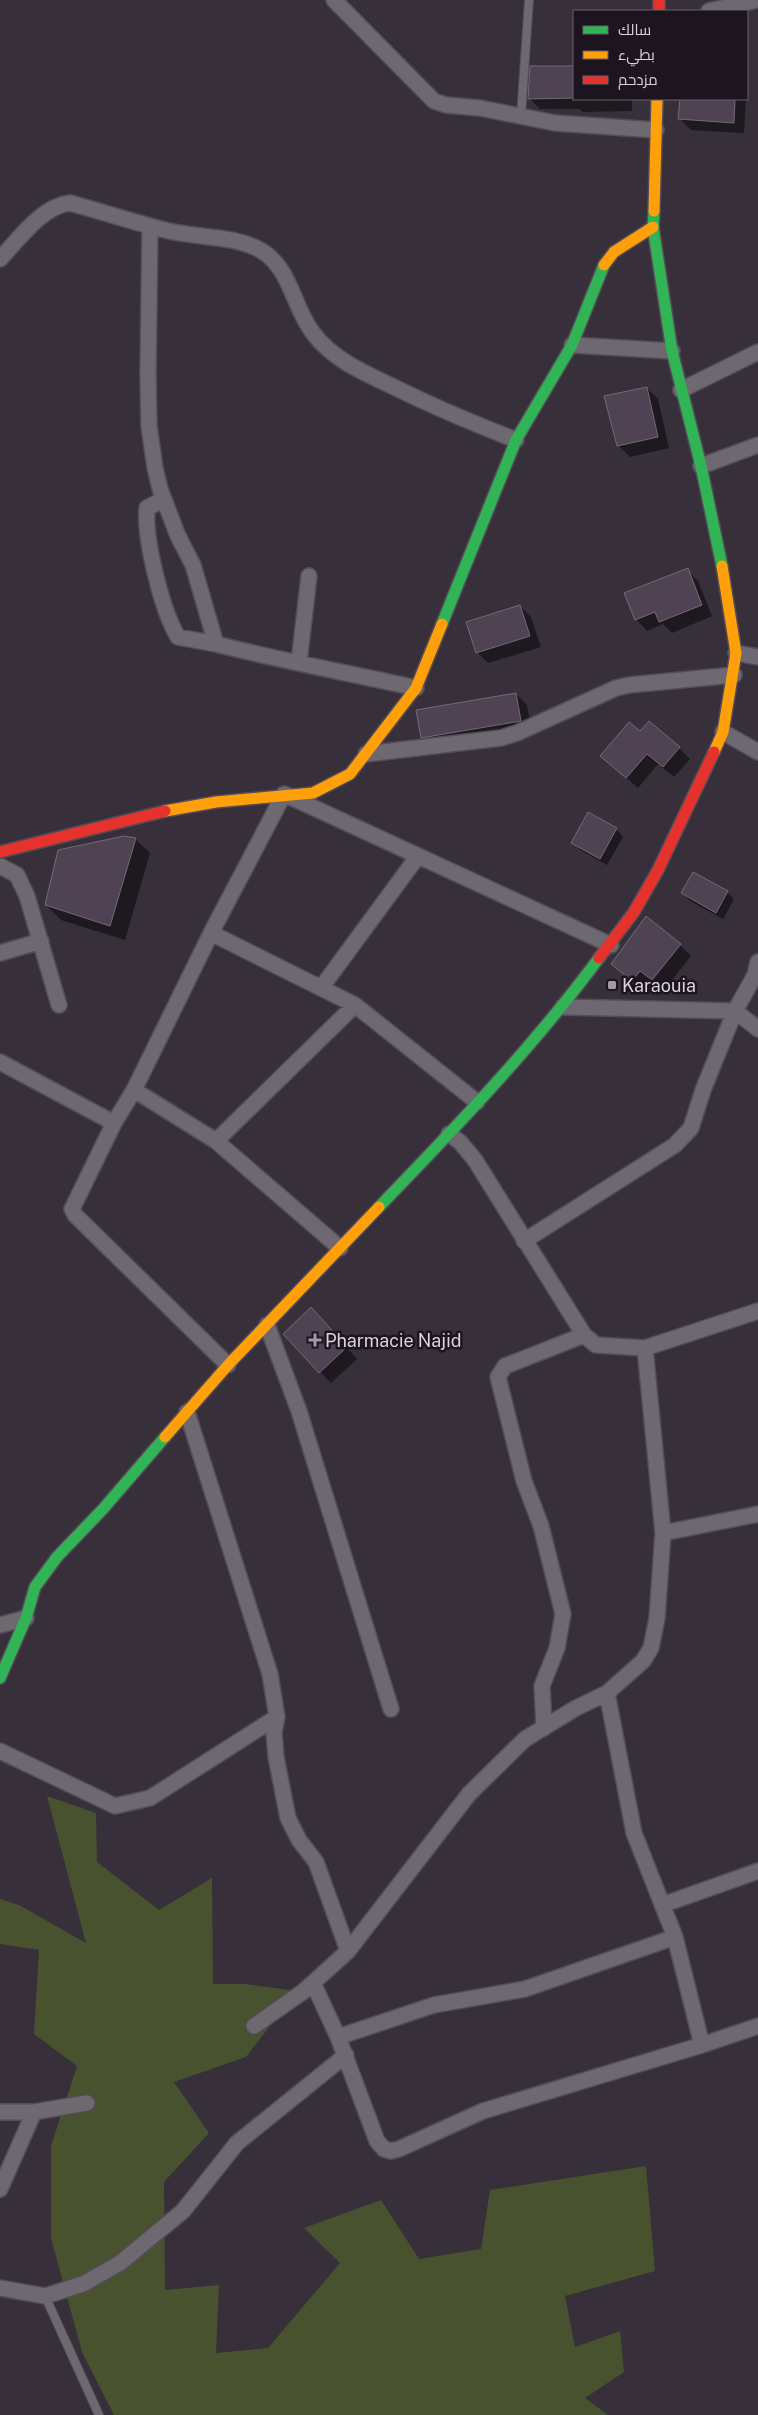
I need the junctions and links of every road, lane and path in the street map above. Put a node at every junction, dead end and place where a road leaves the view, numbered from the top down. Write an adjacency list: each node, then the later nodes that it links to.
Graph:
1 (334, 0): 7 (street)
2 (529, 0): 7 (lane)
3 (757, 0): 4 (street)
4 (731, 3): 5 (street)
5 (712, 10)
6 (657, 100): 8 (street)
7 (521, 116): 8 (street)
8 (656, 130): 10 (street)
9 (150, 226): 11 (street); 16 (street); 19 (street)
10 (653, 227): 12 (street); 13 (street)
11 (0, 258)
12 (572, 345): 13 (street); 16 (street)
13 (672, 351): 15 (street)
14 (758, 352): 15 (street)
15 (681, 390): 18 (street)
16 (516, 440): 26 (street)
17 (758, 446): 18 (street)
18 (701, 466): 22 (street)
19 (164, 499): 21 (street); 21 (street)
20 (309, 576): 24 (street)
21 (216, 644): 24 (street)
22 (736, 653): 23 (street); 25 (street)
23 (758, 657)
24 (299, 662): 26 (street)
25 (734, 675): 27 (street); 29 (street)
26 (416, 688): 29 (street)
27 (723, 732): 28 (street); 38 (street)
28 (758, 752)
29 (366, 754): 30 (street)
30 (284, 794): 31 (street); 32 (street); 36 (street)
31 (0, 852)
32 (418, 856): 38 (street); 41 (street)
33 (0, 866): 35 (street)
34 (0, 875): 35 (lane)
35 (17, 875): 37 (street)
36 (212, 933): 41 (street); 48 (street)
37 (40, 941): 39 (street); 42 (street)
38 (611, 945): 44 (street)
39 (0, 954)
40 (758, 962): 45 (street)
41 (321, 988): 43 (street)
42 (59, 1005)
43 (355, 1005): 49 (street); 52 (street)
44 (563, 1008): 45 (street); 49 (street)
45 (735, 1011): 46 (street); 53 (street)
46 (758, 1029)
47 (0, 1062): 50 (street)
48 (134, 1090): 50 (street); 52 (street)
49 (477, 1102): 51 (street)
50 (114, 1123): 59 (street)
51 (449, 1134): 53 (street); 54 (street)
52 (216, 1141): 54 (street)
53 (524, 1241): 57 (street)
54 (340, 1248): 56 (street)
55 (758, 1311): 58 (street)
56 (267, 1325): 59 (street); 67 (street)
57 (584, 1335): 58 (street); 69 (street)
58 (645, 1348): 62 (street)
59 (228, 1365): 60 (street)
60 (187, 1412): 63 (street); 68 (street)
61 (758, 1514): 62 (street)
62 (663, 1534): 66 (street)
63 (26, 1618): 64 (street); 65 (street)
64 (0, 1625)
65 (0, 1678)
66 (607, 1693): 69 (street); 72 (street)
67 (391, 1709)
68 (277, 1717): 70 (street); 74 (street)
69 (544, 1728): 74 (street)
70 (0, 1751)
71 (758, 1870): 72 (street)
72 (662, 1905): 73 (street)
73 (675, 1937): 78 (street); 79 (street)
74 (348, 1951): 75 (street)
75 (313, 1983): 76 (street); 78 (street)
76 (254, 2026)
77 (758, 2026): 79 (street)
78 (338, 2037): 80 (street)
79 (702, 2045): 80 (street)
80 (346, 2055): 86 (street)
81 (87, 2104): 83 (street)
82 (0, 2112): 83 (street)
83 (34, 2112): 84 (street)
84 (0, 2189)
85 (0, 2288): 86 (street)
86 (45, 2296): 87 (lane)
87 (99, 2415)

